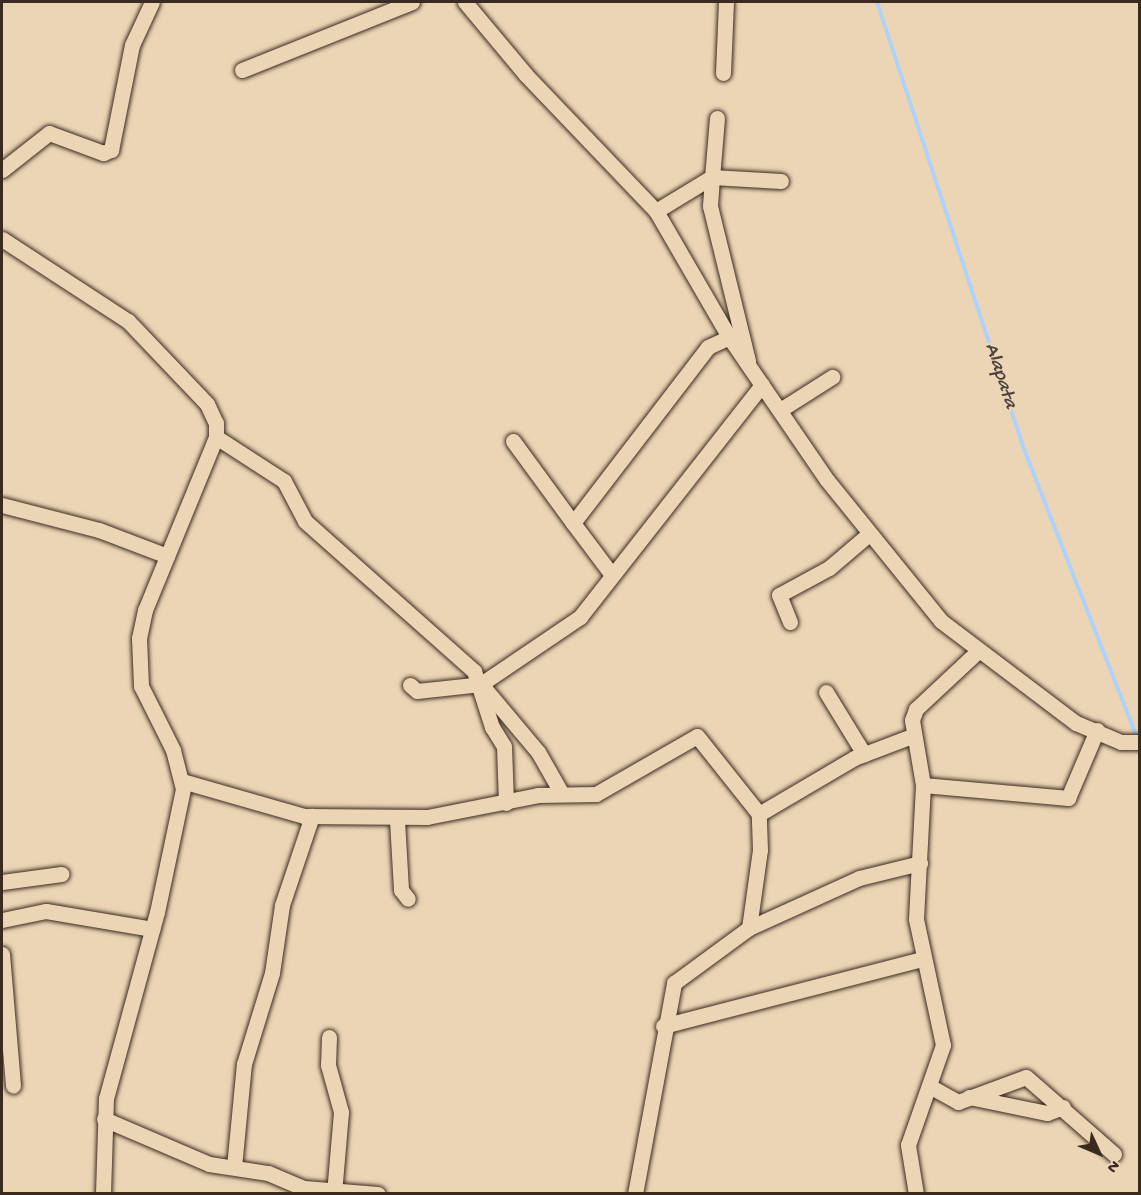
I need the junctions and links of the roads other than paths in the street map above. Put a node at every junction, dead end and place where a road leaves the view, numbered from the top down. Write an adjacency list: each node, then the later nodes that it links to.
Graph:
1 (152, 2): 8 (street)
2 (412, 2): 5 (street)
3 (465, 2): 11 (street)
4 (726, 2): 6 (street)
5 (242, 70)
6 (723, 73)
7 (717, 118): 9 (street)
8 (2, 170)
9 (712, 177): 10 (street); 11 (street); 14 (street)
10 (781, 181)
11 (657, 211): 13 (street)
12 (2, 239): 18 (street)
13 (729, 337): 14 (street); 21 (street)
14 (748, 365): 16 (street)
15 (832, 377): 17 (street)
16 (762, 385): 17 (street); 24 (street)
17 (780, 410): 22 (street)
18 (216, 437): 23 (street); 27 (street)
19 (513, 441): 21 (street)
20 (2, 506): 23 (street)
21 (573, 523): 24 (street)
22 (869, 534): 25 (street); 26 (street)
23 (167, 556): 34 (street)
24 (612, 575): 27 (street)
25 (790, 622)
26 (977, 652): 30 (street); 31 (street)
27 (481, 684): 28 (street); 36 (street); 37 (street)
28 (410, 685)
29 (826, 692): 33 (street)
30 (1097, 730): 32 (street); 35 (street)
31 (912, 736): 33 (street); 35 (street)
32 (1140, 742)
33 (864, 754): 38 (street)
34 (182, 781): 39 (street); 47 (street)
35 (923, 785): 41 (street)
36 (562, 794): 37 (street); 38 (street)
37 (506, 803): 40 (street)
38 (759, 814): 46 (street)
39 (312, 816): 40 (street); 58 (street)
40 (397, 819): 44 (street)
41 (920, 863): 46 (street); 49 (street)
42 (61, 874): 43 (street)
43 (2, 882)
44 (408, 899)
45 (2, 920): 47 (street)
46 (749, 928): 50 (street)
47 (152, 929): 56 (street)
48 (2, 954): 52 (street)
49 (922, 959): 50 (street); 53 (street)
50 (663, 1026): 62 (street)
51 (329, 1037): 59 (street)
52 (13, 1086)
53 (931, 1087): 54 (street); 63 (street)
54 (969, 1097): 55 (street); 55 (street)
55 (1063, 1107): 57 (street)
56 (104, 1119): 58 (street); 60 (street)
57 (1114, 1154)
58 (234, 1167): 59 (street)
59 (334, 1192): 61 (street)
60 (103, 1194)
61 (378, 1194)
62 (635, 1194)
63 (916, 1194)

